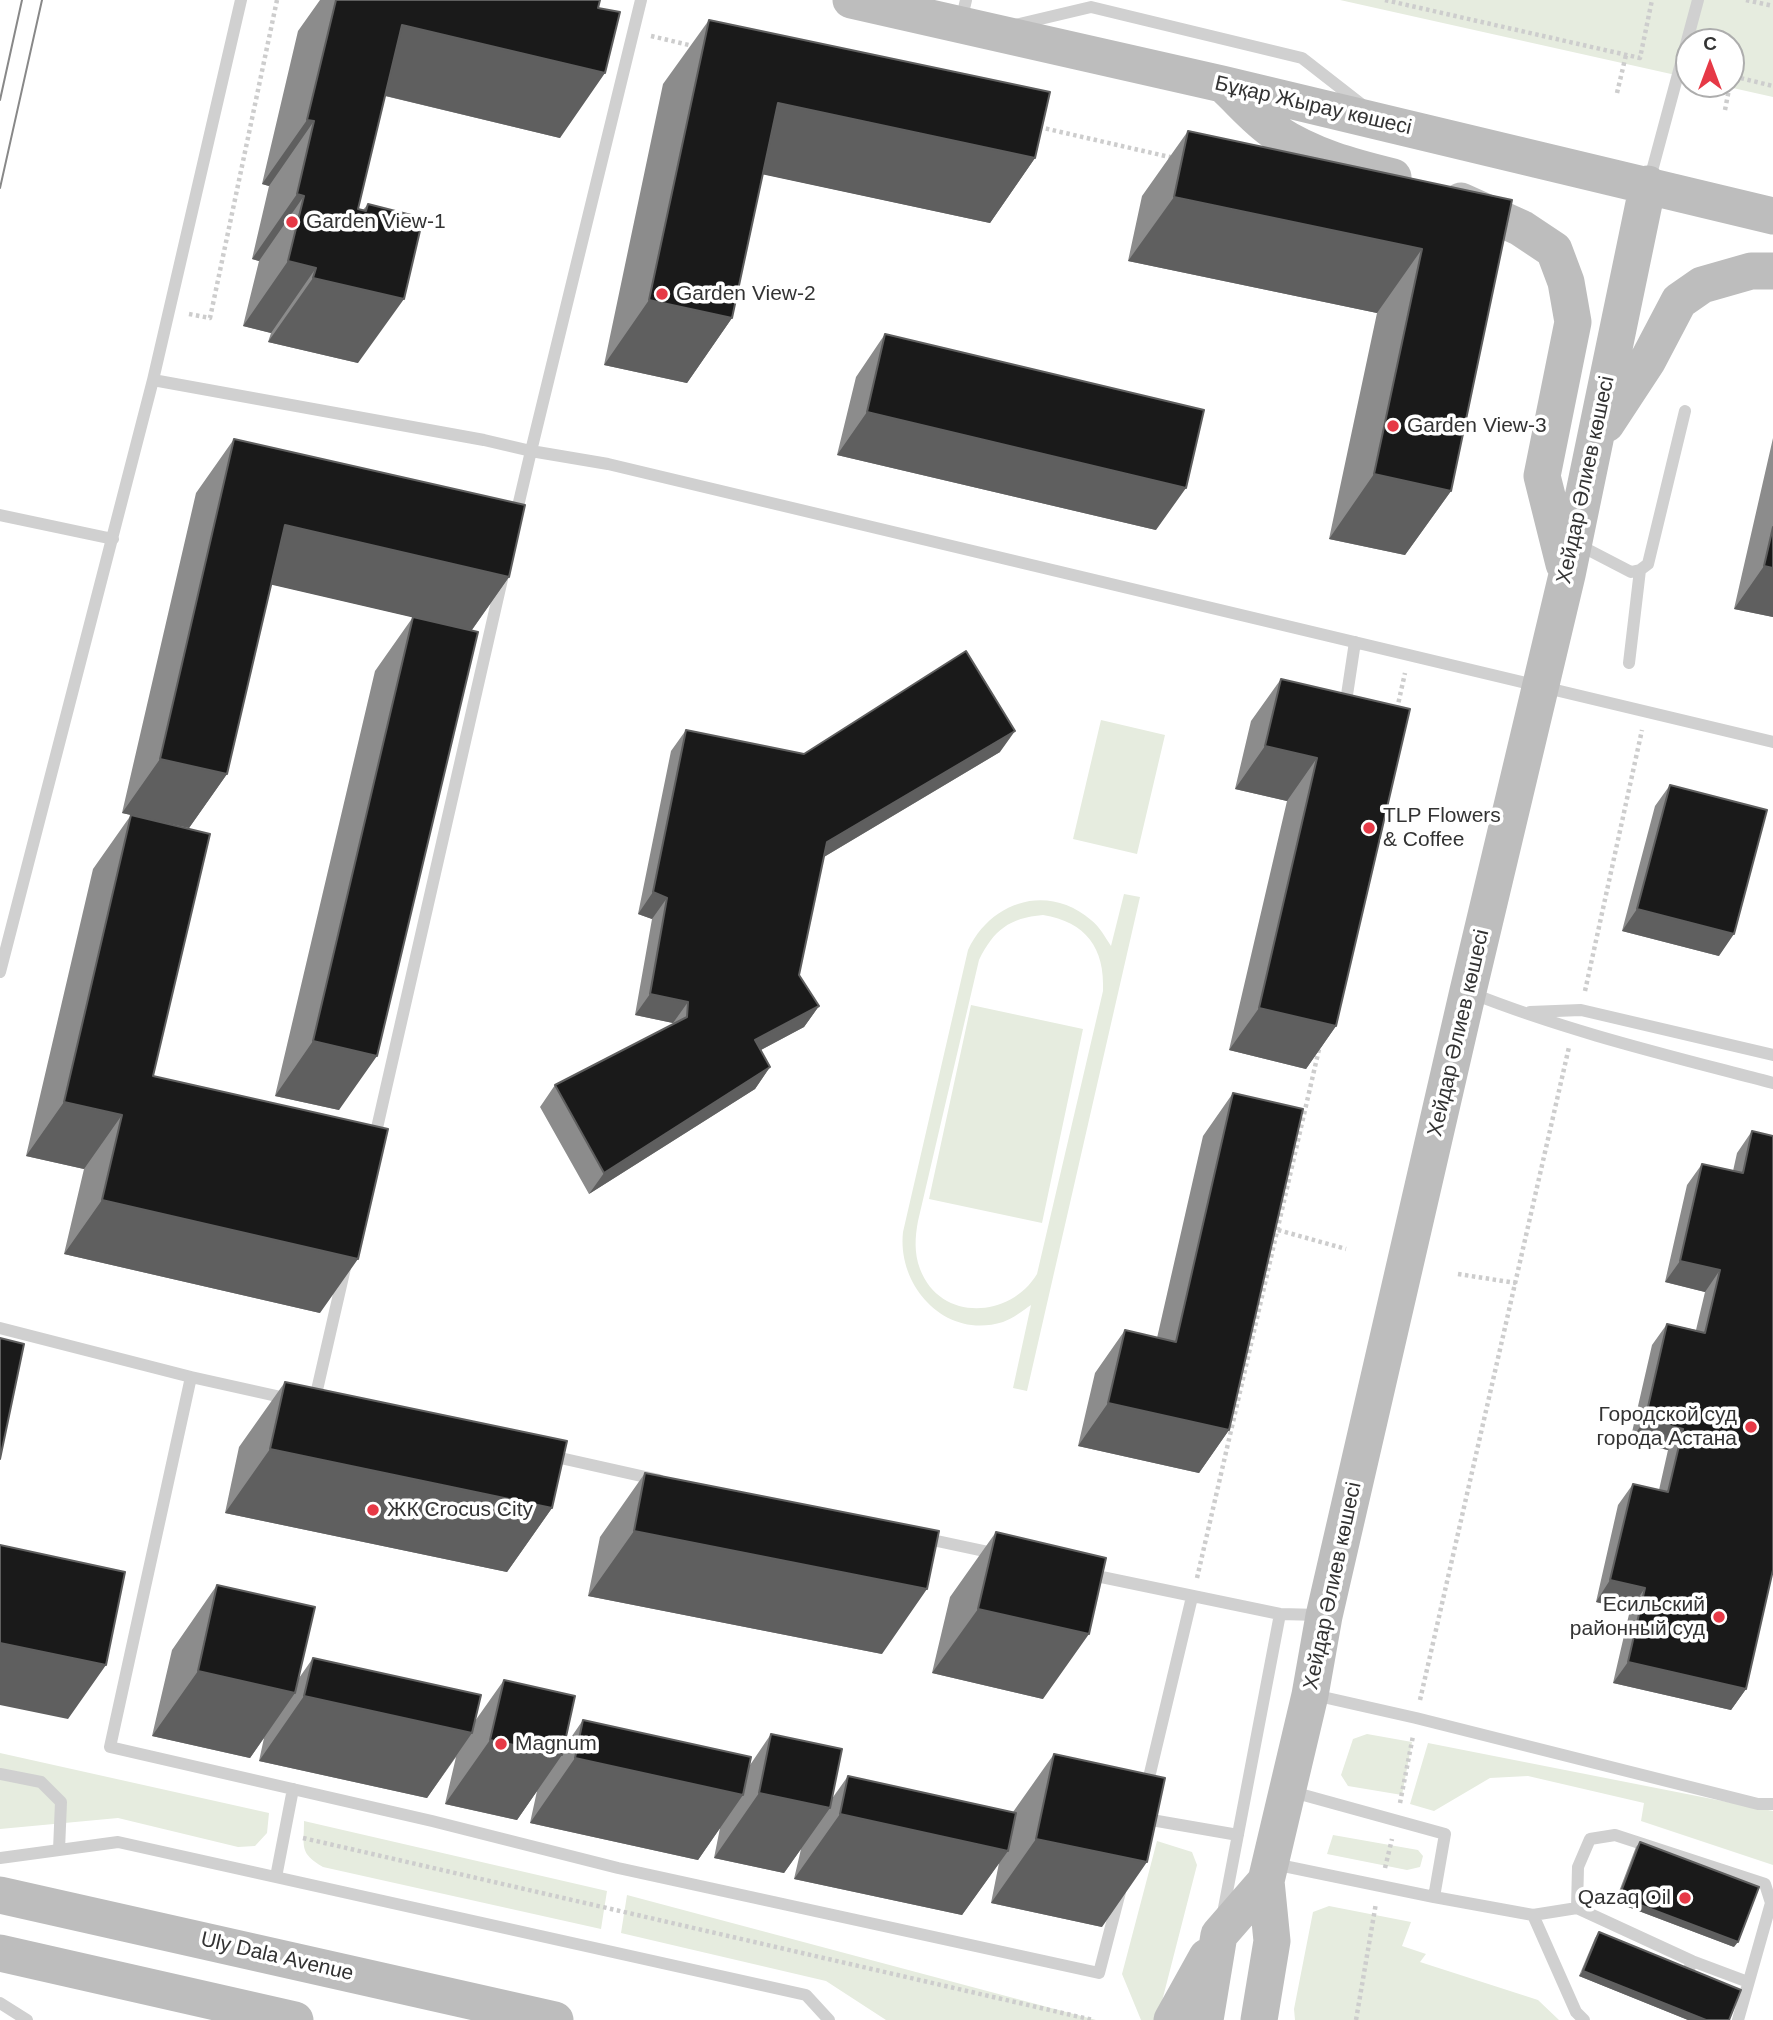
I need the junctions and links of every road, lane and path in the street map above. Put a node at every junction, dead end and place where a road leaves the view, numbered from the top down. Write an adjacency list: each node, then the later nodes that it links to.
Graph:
1 (241, 0): 26 (lane)
2 (277, 0): 26 (path)
3 (641, 0): 11 (lane)
4 (851, 0): 10 (street, Бұқар Жырау көшесі)
5 (1385, 0): 13 (path)
6 (1652, 0): 13 (path)
7 (1698, 0): 23 (lane)
8 (1746, 0): 9 (path)
9 (1773, 6)
10 (972, 19): 15 (street, Бұқар Жырау көшесі); 20 (lane)
11 (633, 32): 12 (path); 30 (lane)
12 (700, 48)
13 (1626, 55): 17 (path)
14 (1745, 79): 16 (path)
15 (1222, 84): 20 (street, Бұқар Жырау көшесі); 34 (street)
16 (1773, 86)
17 (1617, 93)
18 (1728, 98): 19 (path)
19 (1726, 110)
20 (1387, 124): 23 (street, Бұқар Жырау көшесі)
21 (1038, 127): 22 (path)
22 (1186, 161)
23 (1648, 184): 24 (street, Бұқар Жырау көшесі); 29 (street, Хейдар Әлиев көшесі)
24 (1773, 216)
25 (1773, 271): 29 (street)
26 (169, 311): 27 (lane)
27 (153, 380): 30 (lane); 33 (lane)
28 (1685, 411): 36 (lane)
29 (1594, 441): 34 (street, Хейдар Әлиев көшесі)
30 (531, 451): 32 (lane); 37 (lane)
31 (0, 515): 33 (lane)
32 (512, 533)
33 (113, 539): 45 (lane)
34 (1570, 559): 36 (lane); 40 (street, Хейдар Әлиев көшесі)
35 (506, 560): 53 (lane)
36 (1640, 570): 39 (lane)
37 (1355, 642): 38 (lane); 42 (lane)
38 (1409, 655): 40 (lane); 43 (path)
39 (1629, 663)
40 (1539, 686): 41 (lane); 46 (street, Хейдар Әлиев көшесі)
41 (1646, 712): 44 (lane); 47 (path)
42 (1343, 720)
43 (1394, 722)
44 (1773, 742)
45 (0, 972)
46 (1468, 991): 48 (lane); 68 (street, Хейдар Әлиев көшесі)
47 (1581, 1010): 48 (lane); 51 (lane)
48 (1521, 1012): 49 (lane)
49 (1573, 1029): 52 (lane); 58 (path)
50 (1321, 1043): 54 (path)
51 (1773, 1055)
52 (1773, 1083)
53 (370, 1159)
54 (1278, 1230): 55 (path); 66 (path)
55 (1346, 1249)
56 (348, 1254): 60 (lane)
57 (1458, 1274): 58 (path)
58 (1516, 1283): 70 (path)
59 (0, 1328): 60 (lane)
60 (191, 1377): 72 (lane)
61 (528, 1451): 62 (lane)
62 (677, 1483)
63 (908, 1534): 64 (lane)
64 (1016, 1558)
65 (1070, 1570): 66 (lane)
66 (1192, 1597): 67 (lane); 77 (lane)
67 (1280, 1614): 68 (lane); 77 (lane)
68 (1324, 1616): 69 (street, Хейдар Әлиев көшесі)
69 (1310, 1695): 70 (lane); 73 (street, Хейдар Әлиев көшесі)
70 (1416, 1718): 74 (lane); 75 (path)
71 (0, 1774): 78 (lane)
72 (293, 1789): 76 (lane); 82 (lane)
73 (1287, 1791): 75 (lane); 80 (street, Хейдар Әлиев көшесі)
74 (1773, 1804)
75 (1397, 1821): 83 (path); 85 (lane)
76 (284, 1833): 81 (lane); 99 (path)
77 (1238, 1835): 88 (lane)
78 (59, 1850): 79 (lane); 81 (lane)
79 (0, 1857)
80 (1268, 1872): 83 (lane); 88 (street, Хейдар Әлиев көшесі); 89 (street, Хейдар Әлиев көшесі)
81 (276, 1877): 98 (lane)
82 (1122, 1882)
83 (1380, 1885): 85 (lane); 104 (path)
84 (0, 1895): 97 (street, Uly Dala Avenue)
85 (1434, 1897): 87 (lane)
86 (1577, 1908): 87 (lane); 91 (lane); 92 (lane)
87 (1533, 1915): 105 (lane)
88 (1219, 1935): 100 (street, Хейдар Әлиев көшесі); 101 (street)
89 (1272, 1941): 102 (street, Хейдар Әлиев көшесі); 103 (street)
90 (0, 1953): 96 (street)
91 (1692, 1961): 92 (lane); 93 (lane)
92 (1748, 1982): 106 (lane)
93 (1680, 1996)
94 (0, 2003): 95 (lane)
95 (27, 2020)
96 (295, 2020)
97 (555, 2020)
98 (829, 2020)
99 (1093, 2020)
100 (1172, 2020)
101 (1205, 2020)
102 (1259, 2020)
103 (1281, 2020)
104 (1356, 2020)
105 (1584, 2020)
106 (1738, 2020)

